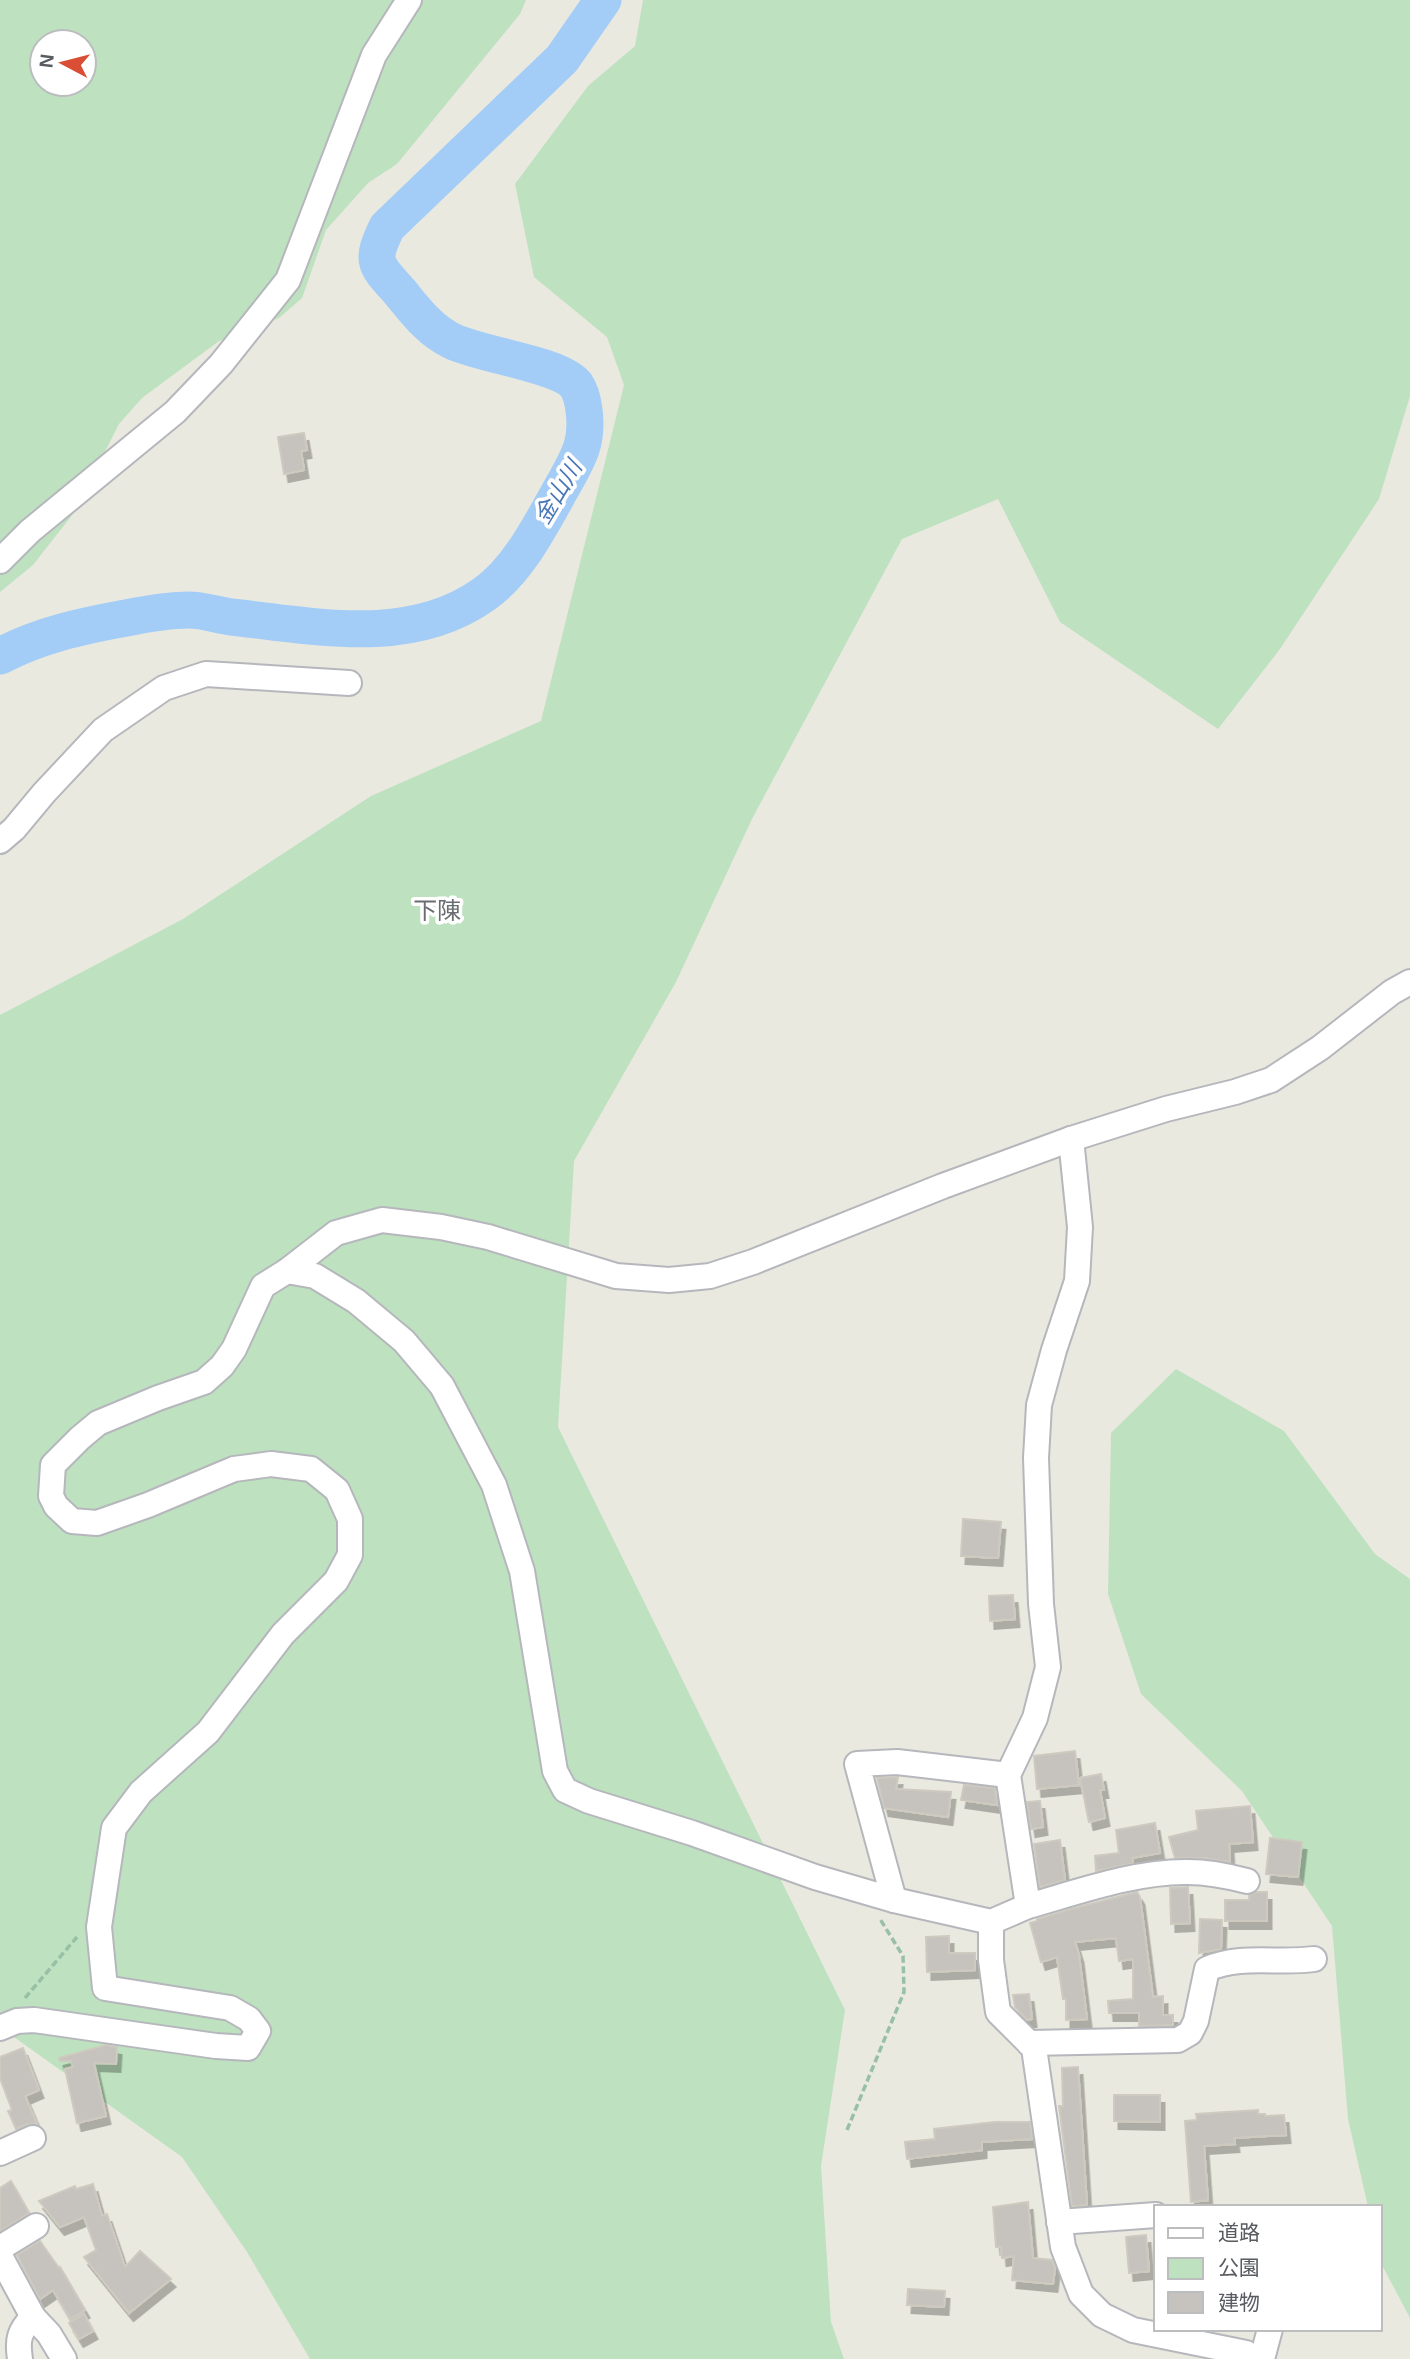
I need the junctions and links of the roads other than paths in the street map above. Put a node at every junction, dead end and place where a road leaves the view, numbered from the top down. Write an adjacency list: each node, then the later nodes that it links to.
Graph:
1 (409, 0): 2 (street)
2 (0, 561)
3 (349, 683): 4 (street)
4 (0, 841)
5 (1410, 982): 6 (street)
6 (1071, 1139): 7 (street); 8 (street)
7 (287, 1271): 10 (street); 14 (street)
8 (1007, 1775): 10 (street); 11 (street)
9 (1247, 1881): 11 (street)
10 (885, 1906): 12 (street)
11 (1028, 1906): 12 (street)
12 (991, 1922): 15 (street)
13 (1314, 1959): 15 (street)
14 (0, 2028)
15 (1029, 2043): 19 (street)
16 (33, 2138): 17 (street)
17 (0, 2152)
18 (1154, 2215): 19 (street)
19 (1059, 2222): 27 (street)
20 (36, 2226): 21 (street)
21 (0, 2248)
22 (0, 2256): 23 (street)
23 (33, 2317): 25 (street); 26 (street)
24 (1269, 2331): 28 (street)
25 (20, 2359)
26 (64, 2359)
27 (1256, 2359)
28 (1262, 2359)

